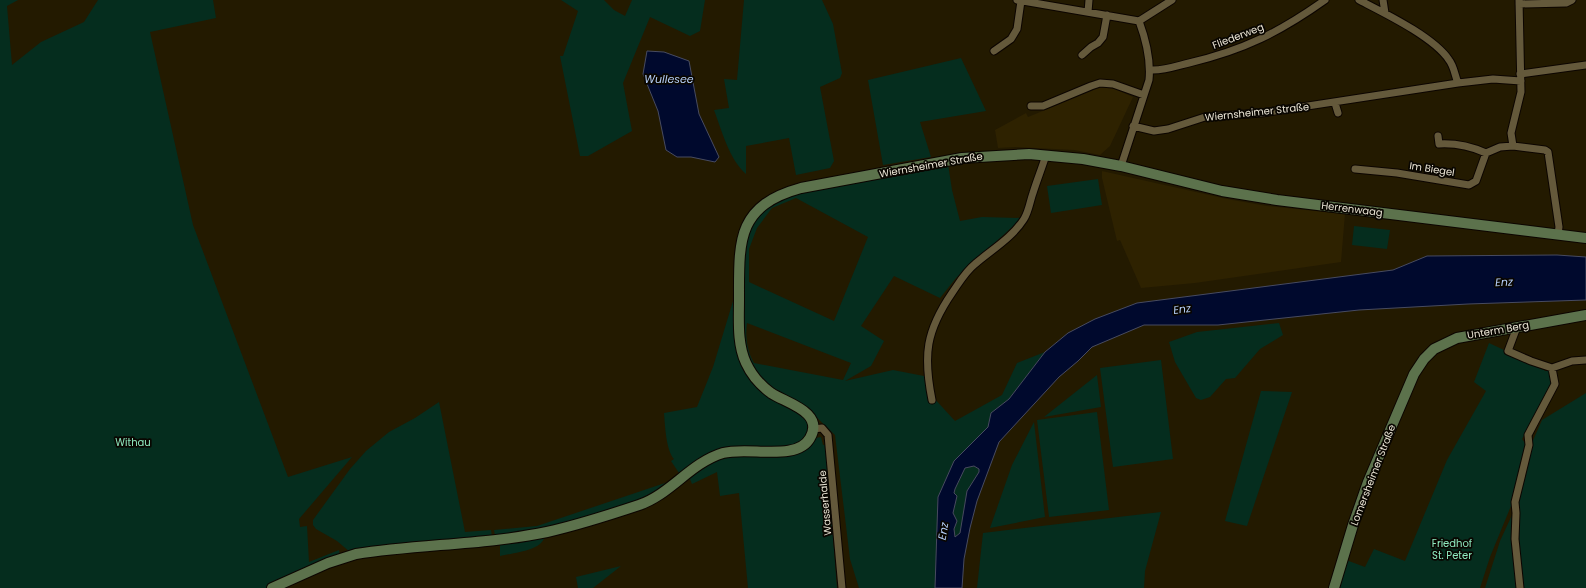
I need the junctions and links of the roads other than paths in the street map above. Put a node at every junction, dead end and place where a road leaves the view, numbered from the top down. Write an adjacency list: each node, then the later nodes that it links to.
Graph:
1 (1019, 0): 9 (street); 13 (street)
2 (1089, 0): 9 (street)
3 (1171, 0): 12 (street)
4 (1325, 0): 16 (street, Fliederweg)
5 (1359, 0): 10 (street)
6 (1383, 0): 10 (street)
7 (1572, 0): 8 (street)
8 (1519, 2): 17 (street)
9 (1088, 12): 11 (street)
10 (1384, 14): 18 (street)
11 (1107, 15): 12 (street); 14 (street)
12 (1139, 21): 16 (street)
13 (994, 50)
14 (1082, 55)
15 (1586, 65): 17 (street, Wiernsheimer Straße)
16 (1150, 70): 19 (street)
17 (1520, 77): 18 (street, Wiernsheimer Straße); 25 (street)
18 (1458, 83): 20 (street, Wiernsheimer Straße)
19 (1144, 95): 21 (street); 23 (street)
20 (1335, 102): 22 (street); 23 (street, Wiernsheimer Straße)
21 (1031, 106)
22 (1338, 113)
23 (1133, 126): 28 (street)
24 (1438, 136): 26 (street)
25 (1513, 146): 26 (street); 30 (street)
26 (1486, 153): 29 (street, Im Biegel)
27 (1046, 155): 28 (main road, Wiernsheimer Straße); 37 (street); 38 (main road, Wiernsheimer Straße)
28 (1121, 166): 30 (main road, Herrenwaag)
29 (1355, 169)
30 (1558, 234): 31 (main road, Herrenwaag)
31 (1586, 238)
32 (1586, 315): 33 (main road, Unterm Berg)
33 (1517, 327): 35 (main road, Unterm Berg); 36 (street)
34 (1586, 360): 36 (street)
35 (1419, 365): 41 (main road, Lomersheimer Straße)
36 (1552, 368): 42 (street)
37 (932, 400)
38 (813, 429): 39 (main road); 40 (street, Wasserhalde)
39 (272, 588)
40 (842, 588)
41 (1334, 588)
42 (1520, 588)

